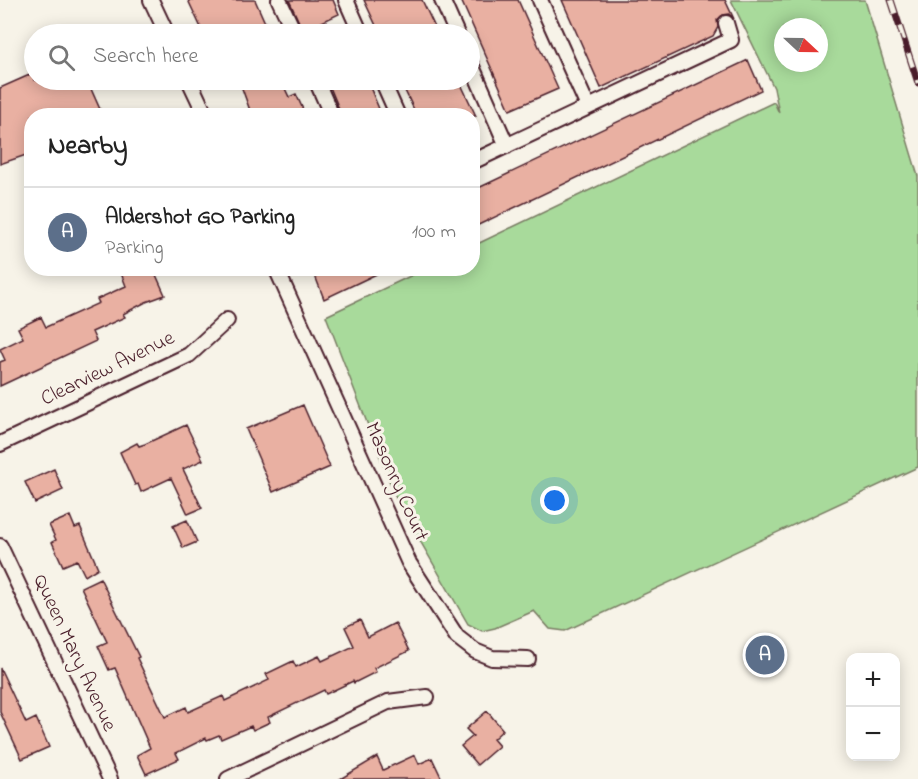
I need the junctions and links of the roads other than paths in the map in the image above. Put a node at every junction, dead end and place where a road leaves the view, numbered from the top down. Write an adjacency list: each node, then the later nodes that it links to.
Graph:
1 (151, 0): 7 (street)
2 (279, 0): 8 (street)
3 (346, 0): 9 (street)
4 (442, 0): 10 (street)
5 (540, 0): 15 (street)
6 (726, 23): 15 (street)
7 (162, 24)
8 (290, 24)
9 (357, 24)
10 (453, 24)
11 (480, 85): 19 (street)
12 (194, 90): 16 (street)
13 (320, 90): 17 (street)
14 (386, 90): 18 (street)
15 (588, 107): 19 (street)
16 (202, 108)
17 (328, 108)
18 (394, 108)
19 (507, 146): 20 (street)
20 (480, 158)
21 (280, 276): 25 (street, Masonry Court)
22 (227, 320): 23 (street, Clearview Avenue)
23 (0, 444)
24 (0, 546): 27 (street, Queen Mary Avenue)
25 (528, 659)
26 (428, 697): 28 (street)
27 (110, 779)
28 (228, 779)

